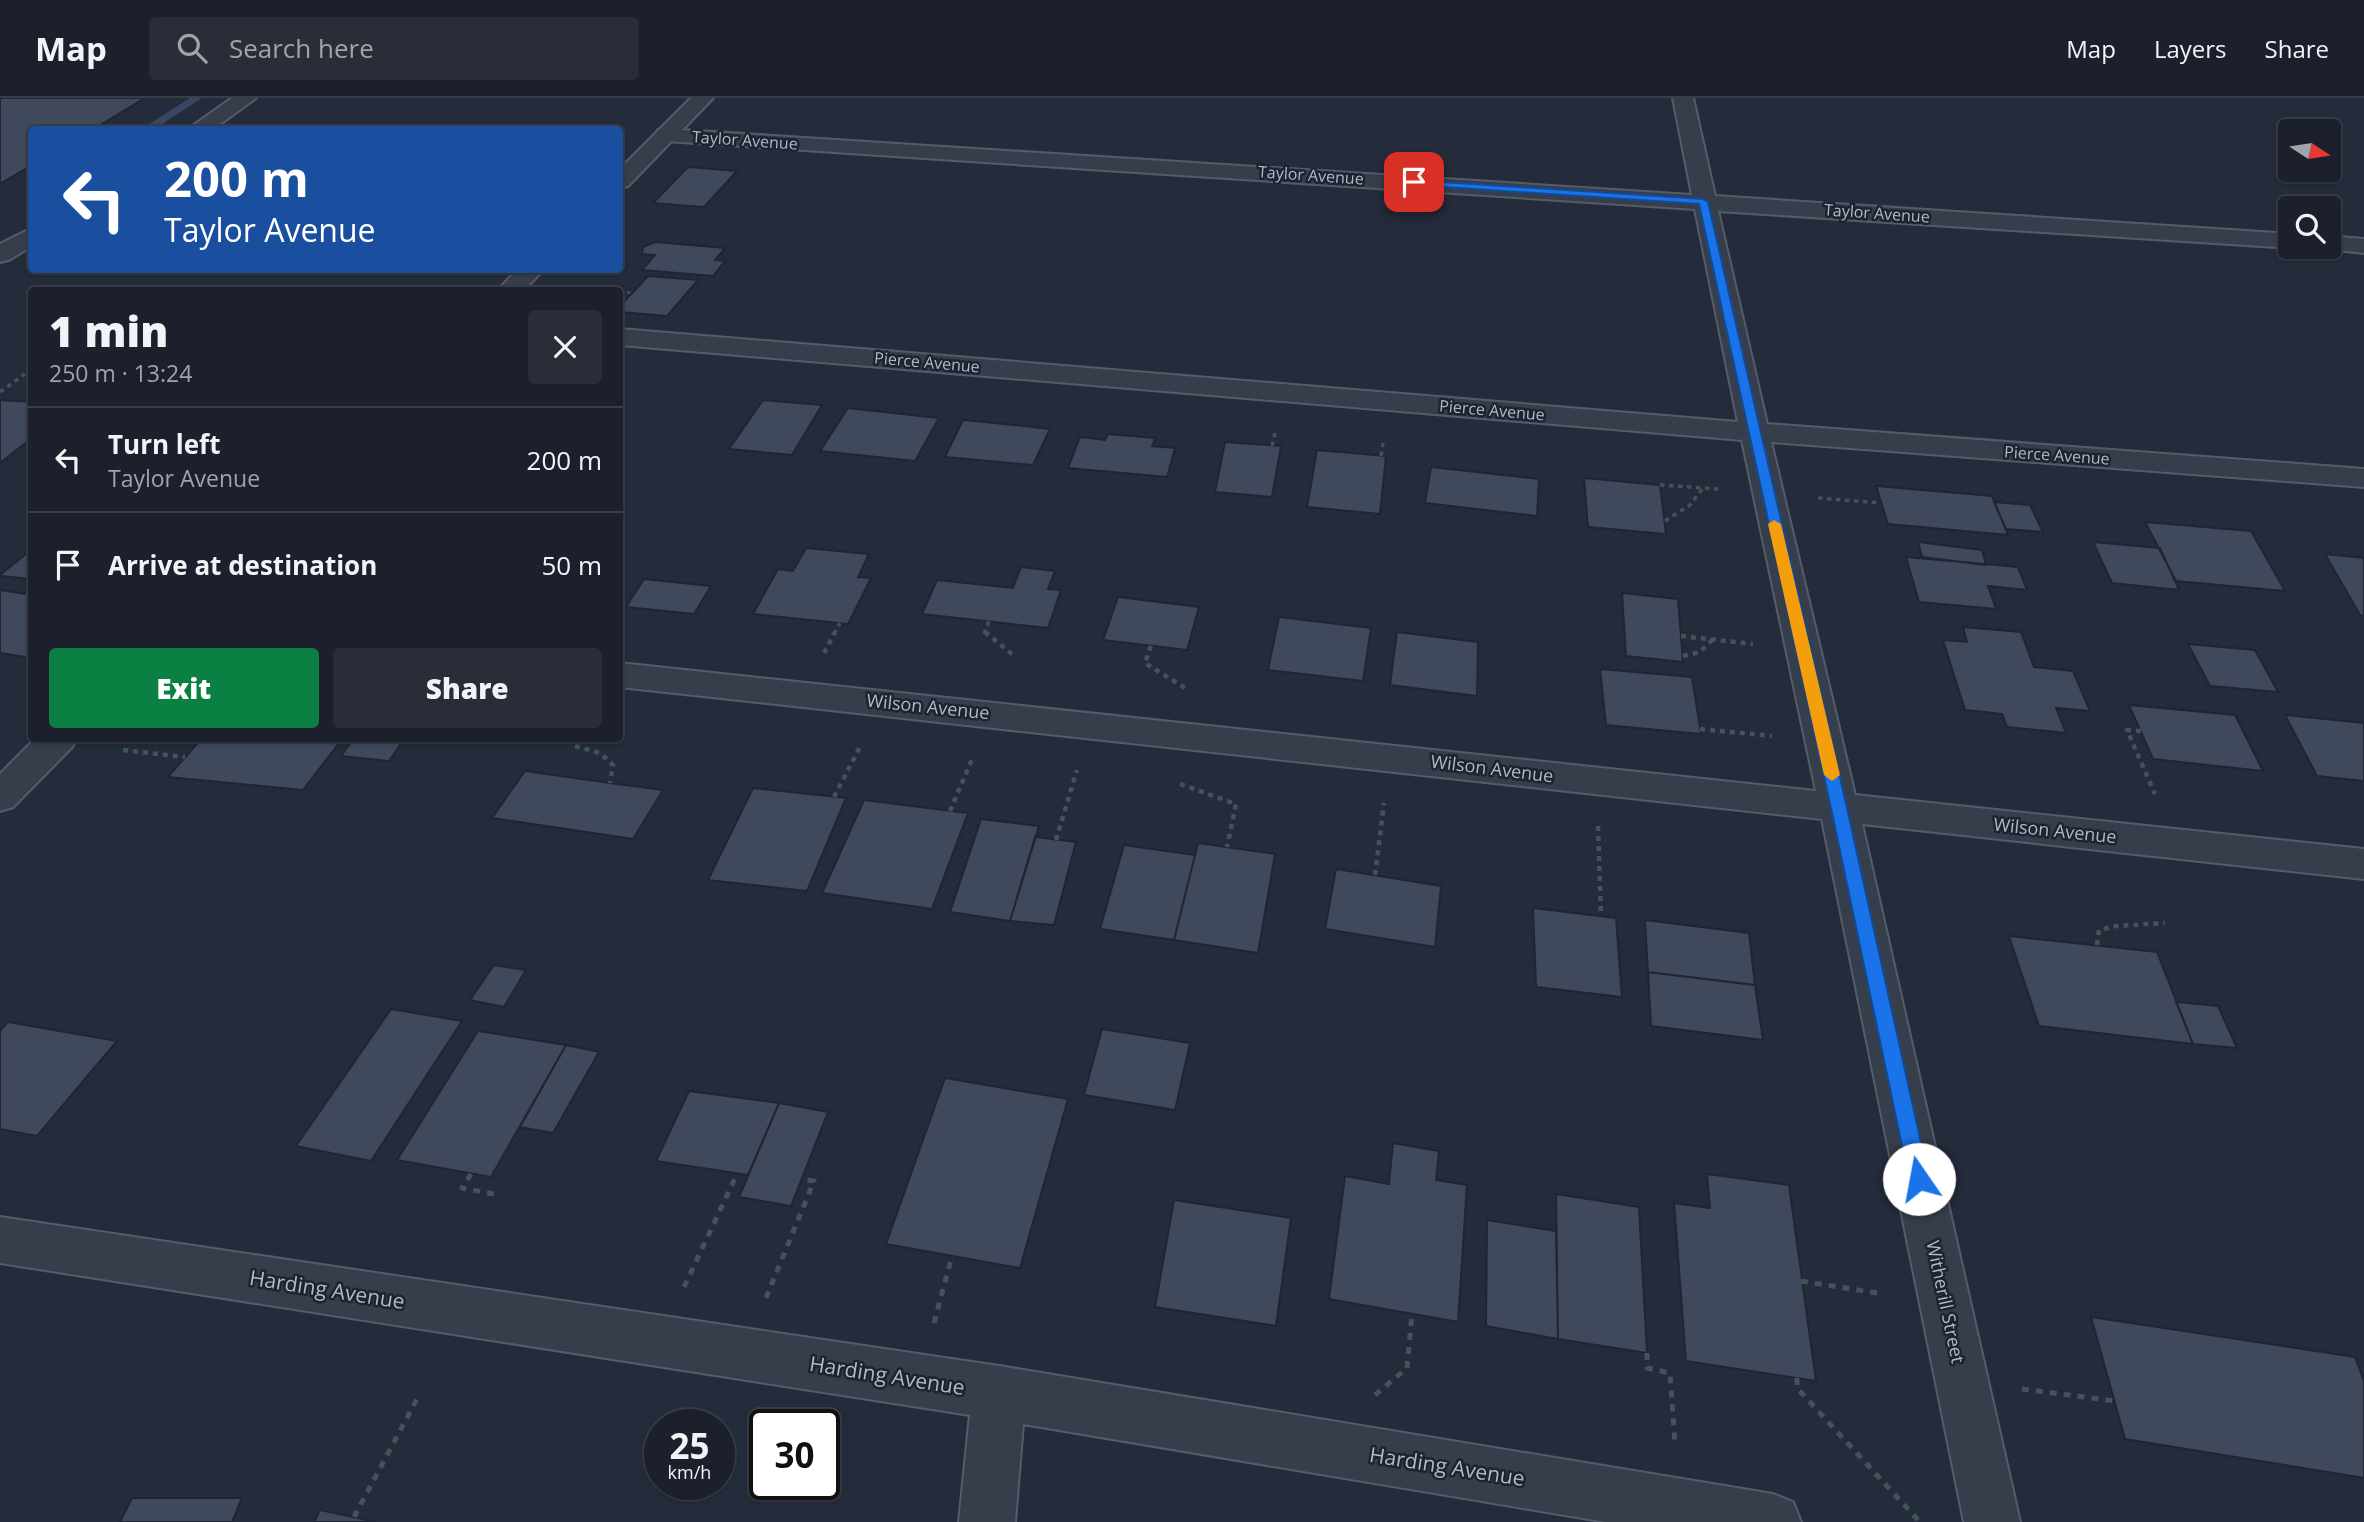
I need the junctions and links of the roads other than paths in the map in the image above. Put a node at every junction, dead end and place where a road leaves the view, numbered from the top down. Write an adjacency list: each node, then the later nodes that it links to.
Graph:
1 (246, 98): 4 (street)
2 (703, 98): 5 (street)
3 (1684, 98): 7 (street, Witherill Street)
4 (203, 126)
5 (666, 135): 6 (street); 7 (street, Taylor Avenue)
6 (623, 178)
7 (1703, 202): 9 (street, Taylor Avenue); 16 (street, Witherill Street)
8 (28, 238): 12 (street)
9 (2278, 240)
10 (2341, 244): 11 (street)
11 (2364, 246)
12 (0, 256)
13 (528, 273): 14 (street)
14 (513, 287)
15 (623, 337): 16 (street, Pierce Avenue)
16 (1753, 432): 17 (street, Pierce Avenue); 21 (street, Witherill Street)
17 (2364, 478)
18 (623, 675): 21 (street, Wilson Avenue)
19 (55, 742): 20 (street)
20 (0, 797)
21 (1839, 808): 22 (street, Wilson Avenue); 27 (street, Witherill Street)
22 (2364, 864)
23 (0, 1240): 24 (street, Harding Avenue)
24 (999, 1393): 25 (street); 26 (street, Harding Avenue)
25 (987, 1522)
26 (1773, 1522)
27 (1992, 1522)

